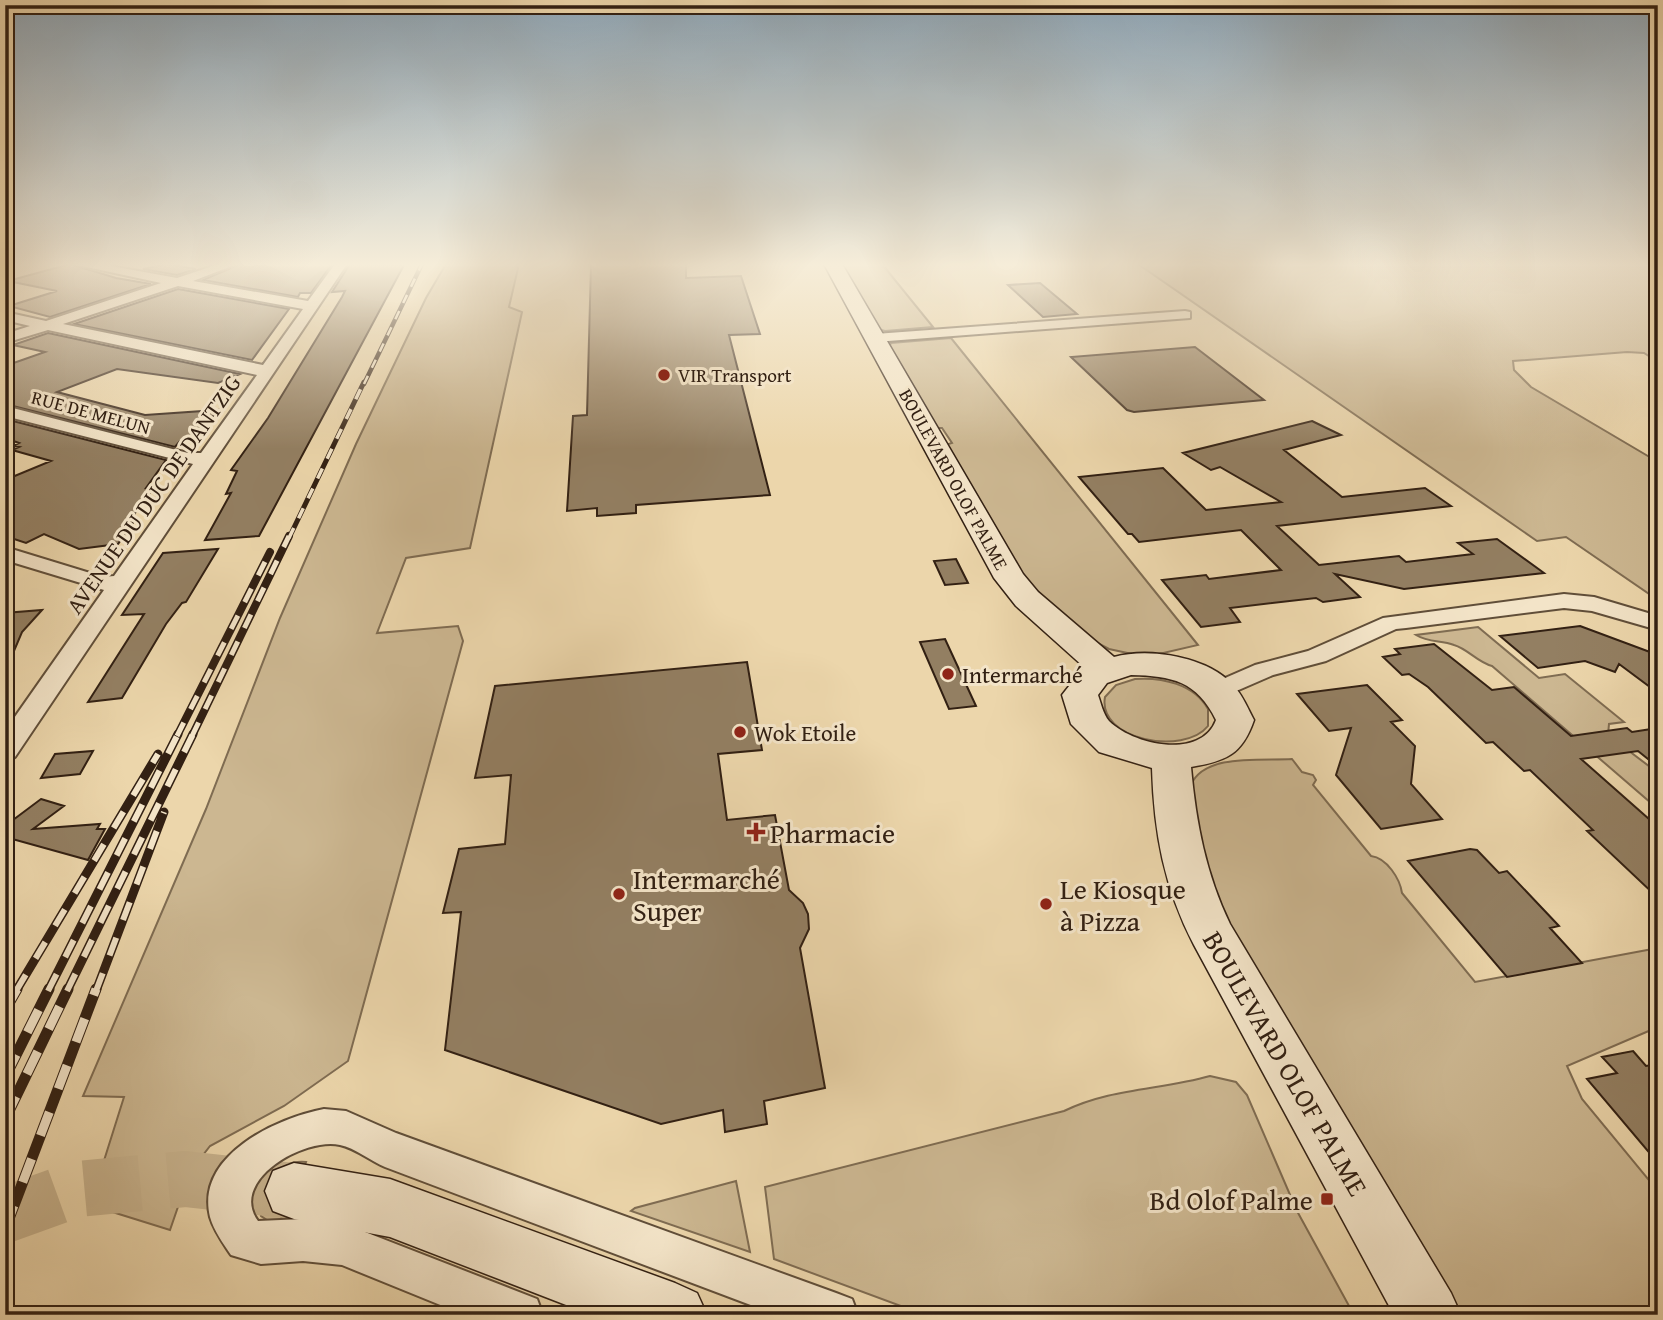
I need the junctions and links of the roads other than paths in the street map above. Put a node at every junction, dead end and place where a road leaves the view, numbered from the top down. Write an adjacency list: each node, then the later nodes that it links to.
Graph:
1 (44, 326): 7 (street)
2 (49, 326): 8 (street)
3 (299, 326): 8 (street, AVENUE DU DUC DE DANTZIG)
4 (868, 326): 6 (street, BOULEVARD OLOF PALME)
5 (1042, 326): 6 (street)
6 (875, 338): 14 (street, BOULEVARD OLOF PALME)
7 (5, 339)
8 (268, 370): 10 (street, AVENUE DU DUC DE DANTZIG)
9 (5, 411): 10 (street, RUE DE MELUN)
10 (208, 458): 12 (street, AVENUE DU DUC DE DANTZIG)
11 (5, 553): 12 (street)
12 (121, 582): 16 (street, AVENUE DU DUC DE DANTZIG)
13 (1658, 623): 15 (street)
14 (1107, 669): 15 (street); 17 (street)
15 (1218, 690): 17 (street)
16 (7, 746)
17 (1171, 758): 22 (street, BOULEVARD OLOF PALME)
18 (295, 1191): 20 (street)
19 (521, 1315): 21 (street)
20 (675, 1315)
21 (836, 1315)
22 (1429, 1315)

